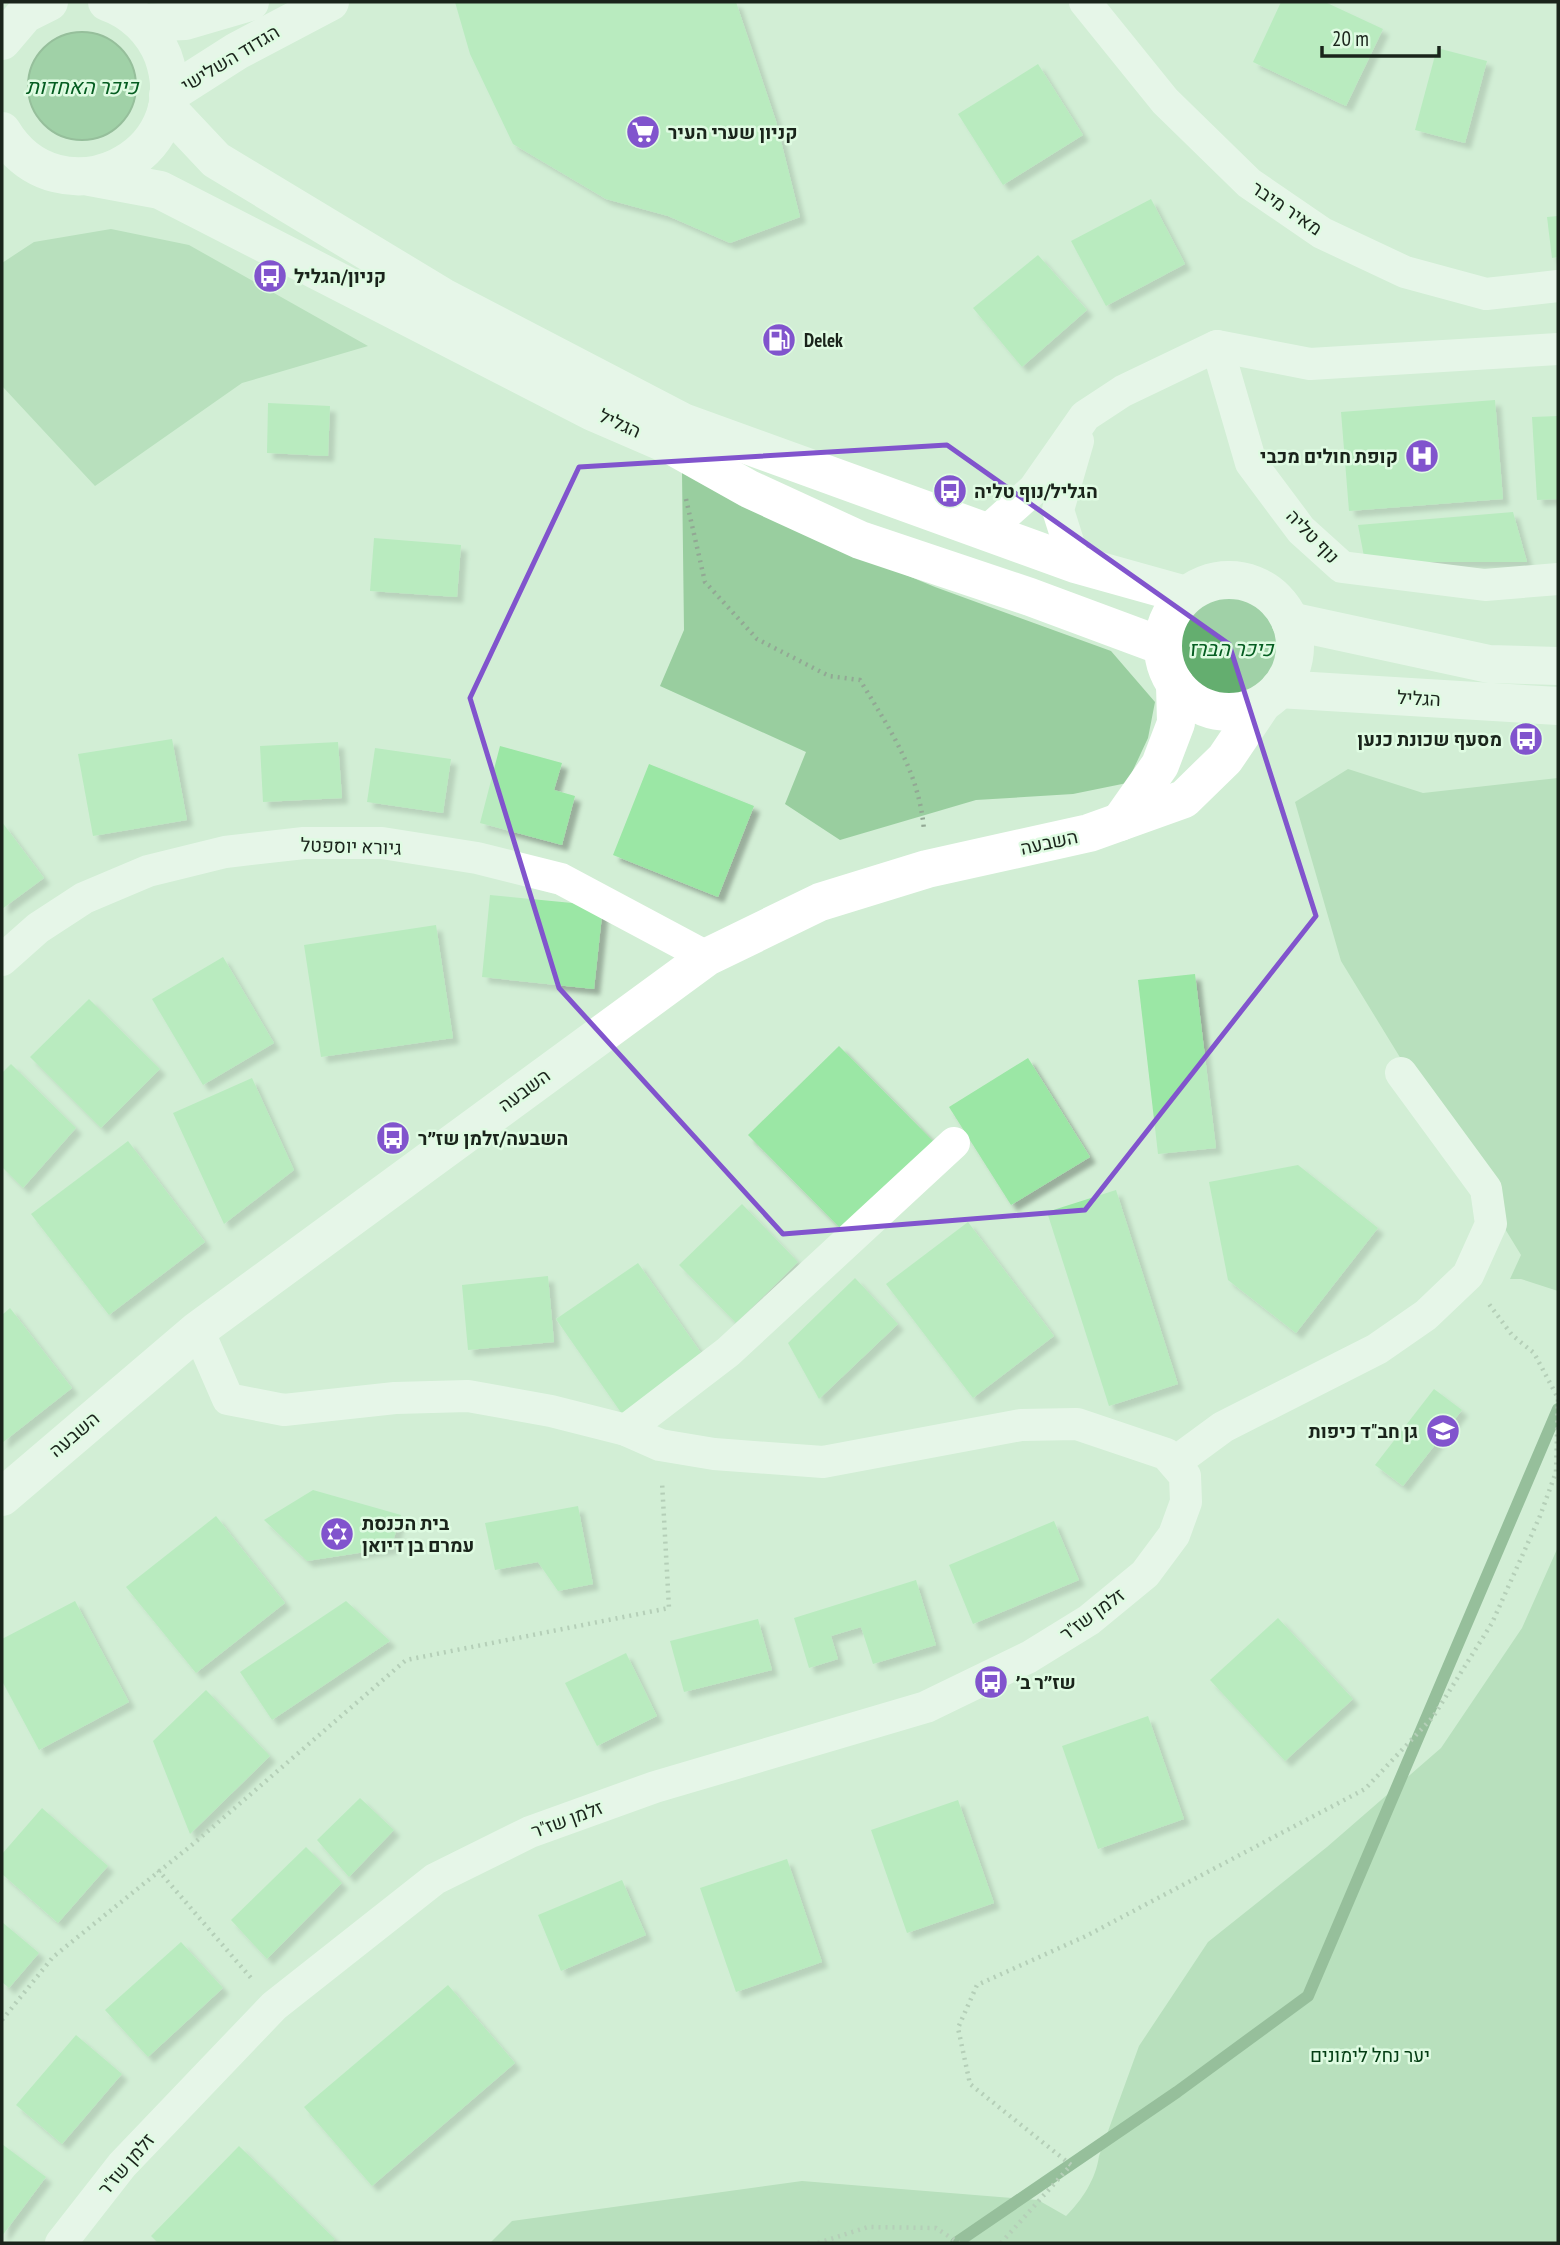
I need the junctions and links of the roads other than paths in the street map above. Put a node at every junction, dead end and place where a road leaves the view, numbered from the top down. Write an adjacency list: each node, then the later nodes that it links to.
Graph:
1 (2, 2): 2 (main road)
2 (14, 2)
3 (49, 2): 9 (main road)
4 (107, 2): 8 (main road)
5 (250, 2): 8 (main road, הגדוד השלישי)
6 (330, 2): 10 (main road, הגדוד השלישי)
7 (1085, 2): 13 (street, מאיר מיבר)
8 (142, 23): 10 (main road)
9 (2, 41)
10 (168, 101): 12 (main road); 17 (main road, הגליל)
11 (5, 144): 12 (main road, הגליל)
12 (90, 177): 22 (main road, הגליל)
13 (1558, 286)
14 (1217, 346): 15 (street); 16 (street); 19 (street, נוף טליה)
15 (1558, 349)
16 (1086, 416): 17 (street); 18 (street)
17 (986, 533): 18 (main road, הגליל)
18 (1075, 564): 20 (main road, הגליל)
19 (1558, 579)
20 (1186, 595): 21 (main road); 22 (main road)
21 (1290, 621): 23 (main road); 25 (main road)
22 (1163, 646): 24 (main road)
23 (1558, 666)
24 (1175, 684): 25 (main road); 27 (main road)
25 (1270, 696): 26 (main road, הגליל); 27 (main road, השבעה)
26 (1558, 706)
27 (1120, 822): 28 (main road, השבעה)
28 (707, 957): 29 (street, גיורא יוספטל); 32 (main road, השבעה)
29 (2, 960)
30 (1401, 1073): 34 (street)
31 (954, 1143): 33 (street)
32 (198, 1330): 33 (street); 35 (main road, השבעה)
33 (626, 1430): 34 (street)
34 (1174, 1463): 36 (street, זלמן שז"ר)
35 (2, 1497)
36 (61, 2243)

